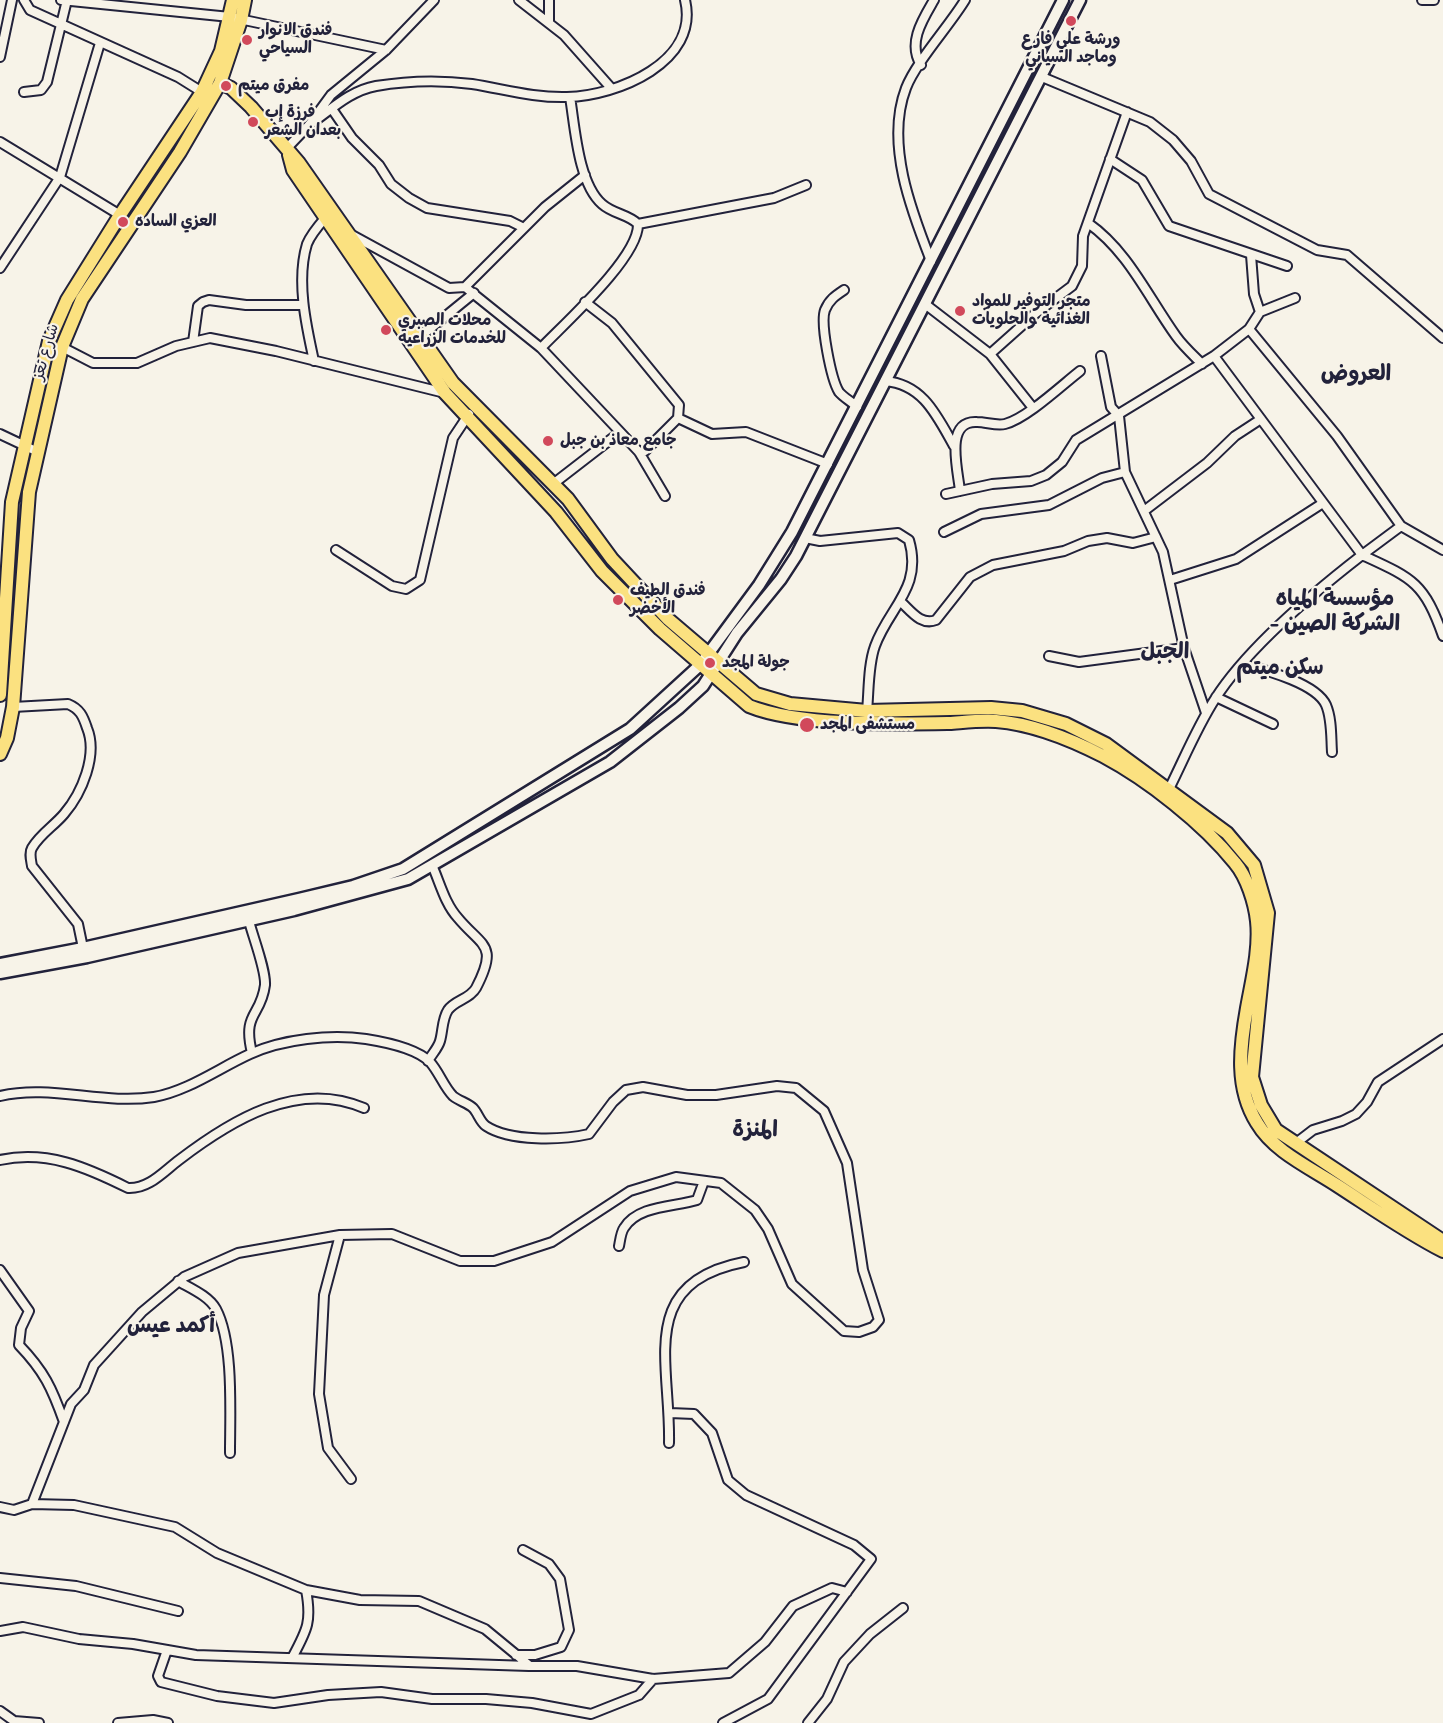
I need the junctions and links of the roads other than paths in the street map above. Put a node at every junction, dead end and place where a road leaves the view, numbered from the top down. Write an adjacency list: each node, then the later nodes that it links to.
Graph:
1 (12, 0): 24 (street)
2 (24, 0): 21 (street)
3 (61, 0): 4 (street)
4 (67, 0): 18 (street); 21 (street)
5 (174, 0): 18 (street)
6 (233, 0): 19 (main road, شارع تعز)
7 (245, 0): 19 (main road, شارع تعز)
8 (434, 0): 23 (street)
9 (519, 0): 20 (street)
10 (549, 0): 20 (street)
11 (685, 0): 28 (street)
12 (934, 0): 25 (street)
13 (965, 0): 25 (street)
14 (1063, 0): 47 (main road)
15 (1080, 0): 26 (main road)
16 (1422, 0): 17 (street)
17 (1434, 0)
18 (178, 10): 19 (street)
19 (236, 18): 23 (street); 27 (main road, شارع تعز); 30 (main road, شارع تعز)
20 (549, 21): 28 (street)
21 (60, 24): 22 (street); 29 (street)
22 (100, 43): 30 (street); 39 (street)
23 (386, 50): 34 (street)
24 (0, 57)
25 (921, 65): 50 (street)
26 (1042, 77): 33 (street); 48 (main road)
27 (220, 82): 36 (main road); 65 (main road, شارع تعز)
28 (611, 88): 31 (street)
29 (24, 92)
30 (202, 92): 41 (main road, شارع تعز)
31 (570, 97): 32 (street); 38 (street)
32 (332, 109): 34 (street); 45 (street)
33 (1127, 112): 37 (street); 63 (street)
34 (309, 125): 36 (street)
35 (0, 142): 39 (street)
36 (287, 148): 42 (main road); 46 (main road)
37 (1110, 159): 43 (street); 49 (street)
38 (585, 175): 44 (street); 45 (street)
39 (60, 177): 41 (street); 52 (street)
40 (806, 185): 44 (street)
41 (120, 215): 84 (main road, شارع تعز)
42 (326, 217): 59 (street); 74 (main road)
43 (1088, 223): 67 (street); 71 (street)
44 (638, 224): 57 (street)
45 (524, 228): 53 (street)
46 (348, 233): 53 (street); 62 (main road)
47 (938, 248): 48 (main road); 50 (main road)
48 (950, 254): 58 (main road)
49 (1251, 255): 51 (street); 60 (street)
50 (931, 261): 75 (main road)
51 (1287, 266)
52 (0, 268)
53 (465, 287): 55 (street)
54 (844, 290): 75 (street)
55 (474, 293): 62 (street); 66 (street)
56 (1295, 298): 60 (street)
57 (585, 302): 66 (street); 80 (street)
58 (925, 304): 67 (street); 73 (main road)
59 (302, 305): 64 (street); 70 (street)
60 (1260, 312): 61 (street)
61 (1249, 328): 69 (street); 96 (street)
62 (420, 337): 76 (main road)
63 (1443, 338)
64 (193, 342): 65 (street); 70 (street)
65 (62, 347): 86 (main road, شارع تعز)
66 (541, 348): 82 (street)
67 (990, 354): 77 (street)
68 (1101, 356): 78 (street)
69 (1214, 356): 71 (street); 81 (street)
70 (314, 361): 74 (street)
71 (1202, 364): 78 (street)
72 (1080, 371): 77 (street)
73 (885, 381): 85 (street); 99 (main road)
74 (445, 393): 79 (main road)
75 (857, 406): 88 (main road)
76 (477, 407): 79 (street); 90 (main road)
77 (1033, 408): 85 (street)
78 (1119, 416): 89 (street); 91 (street)
79 (467, 417): 101 (street); 113 (main road)
80 (678, 418): 87 (street); 88 (street)
81 (1261, 419): 94 (street); 95 (street)
82 (619, 433): 87 (street); 90 (street)
83 (0, 434): 84 (street)
84 (24, 445): 86 (street); 115 (main road, شارع تعز)
85 (957, 451): 91 (street)
86 (38, 452): 117 (main road, شارع تعز)
87 (639, 452): 93 (street)
88 (828, 464): 100 (main road)
89 (1125, 472): 95 (street); 97 (street)
90 (553, 484): 109 (main road)
91 (960, 491): 92 (street)
92 (946, 494)
93 (665, 496)
94 (1323, 503): 103 (street); 105 (street)
95 (1144, 511): 98 (street)
96 (1401, 526): 102 (street); 103 (street)
97 (944, 532)
98 (1156, 537): 105 (street); 106 (street)
99 (805, 538): 104 (main road); 106 (street)
100 (783, 548): 104 (main road); 109 (main road)
101 (336, 550)
102 (1443, 550)
103 (1362, 555): 107 (street); 112 (street)
104 (796, 556): 111 (main road)
105 (1170, 580): 108 (street)
106 (901, 602): 118 (street)
107 (1443, 636)
108 (1184, 648): 110 (street); 119 (street)
109 (708, 654): 111 (main road); 113 (main road)
110 (1049, 656)
111 (717, 663): 114 (main road); 118 (main road)
112 (1243, 663): 116 (street); 121 (street)
113 (700, 665): 114 (main road); 124 (main road)
114 (711, 675): 125 (main road); 139 (main road)
115 (0, 695)
116 (1216, 697): 119 (street); 120 (street)
117 (13, 707): 122 (main road, شارع تعز); 128 (street)
118 (867, 711): 123 (main road)
119 (1206, 713): 123 (street)
120 (1274, 724)
121 (1332, 752)
122 (0, 754)
123 (1169, 789): 136 (main road)
124 (514, 803): 125 (main road); 128 (main road)
125 (521, 813): 126 (main road)
126 (432, 865): 127 (main road); 133 (street)
127 (249, 921): 130 (main road); 132 (street)
128 (83, 948): 129 (main road)
129 (0, 964)
130 (0, 973)
131 (1443, 1039): 136 (street)
132 (252, 1053): 133 (street); 134 (street)
133 (428, 1060): 138 (street)
134 (0, 1096)
135 (364, 1108): 137 (street)
136 (1296, 1143): 139 (main road)
137 (0, 1160)
138 (704, 1181): 140 (street); 142 (street)
139 (1354, 1189): 141 (main road); 143 (main road)
140 (340, 1235): 146 (street); 151 (street)
141 (1443, 1241)
142 (619, 1246)
143 (1443, 1251)
144 (744, 1262): 147 (street)
145 (0, 1270): 148 (street)
146 (178, 1281): 148 (street); 150 (street)
147 (670, 1413): 149 (street); 157 (street)
148 (64, 1422): 152 (street)
149 (669, 1443)
150 (230, 1453)
151 (351, 1479)
152 (32, 1504): 153 (street); 156 (street)
153 (0, 1507)
154 (523, 1550): 162 (street)
155 (0, 1578): 159 (street)
156 (306, 1590): 162 (street); 163 (street)
157 (847, 1592): 165 (street); 170 (street)
158 (903, 1608): 171 (street)
159 (178, 1611)
160 (0, 1631): 161 (street)
161 (167, 1650): 163 (street); 165 (street)
162 (516, 1655): 164 (street)
163 (292, 1658): 164 (street)
164 (530, 1666): 165 (street)
165 (653, 1679)
166 (0, 1711): 167 (street)
167 (39, 1723)
168 (118, 1723): 169 (street)
169 (168, 1723)
170 (723, 1723)
171 (808, 1723)

